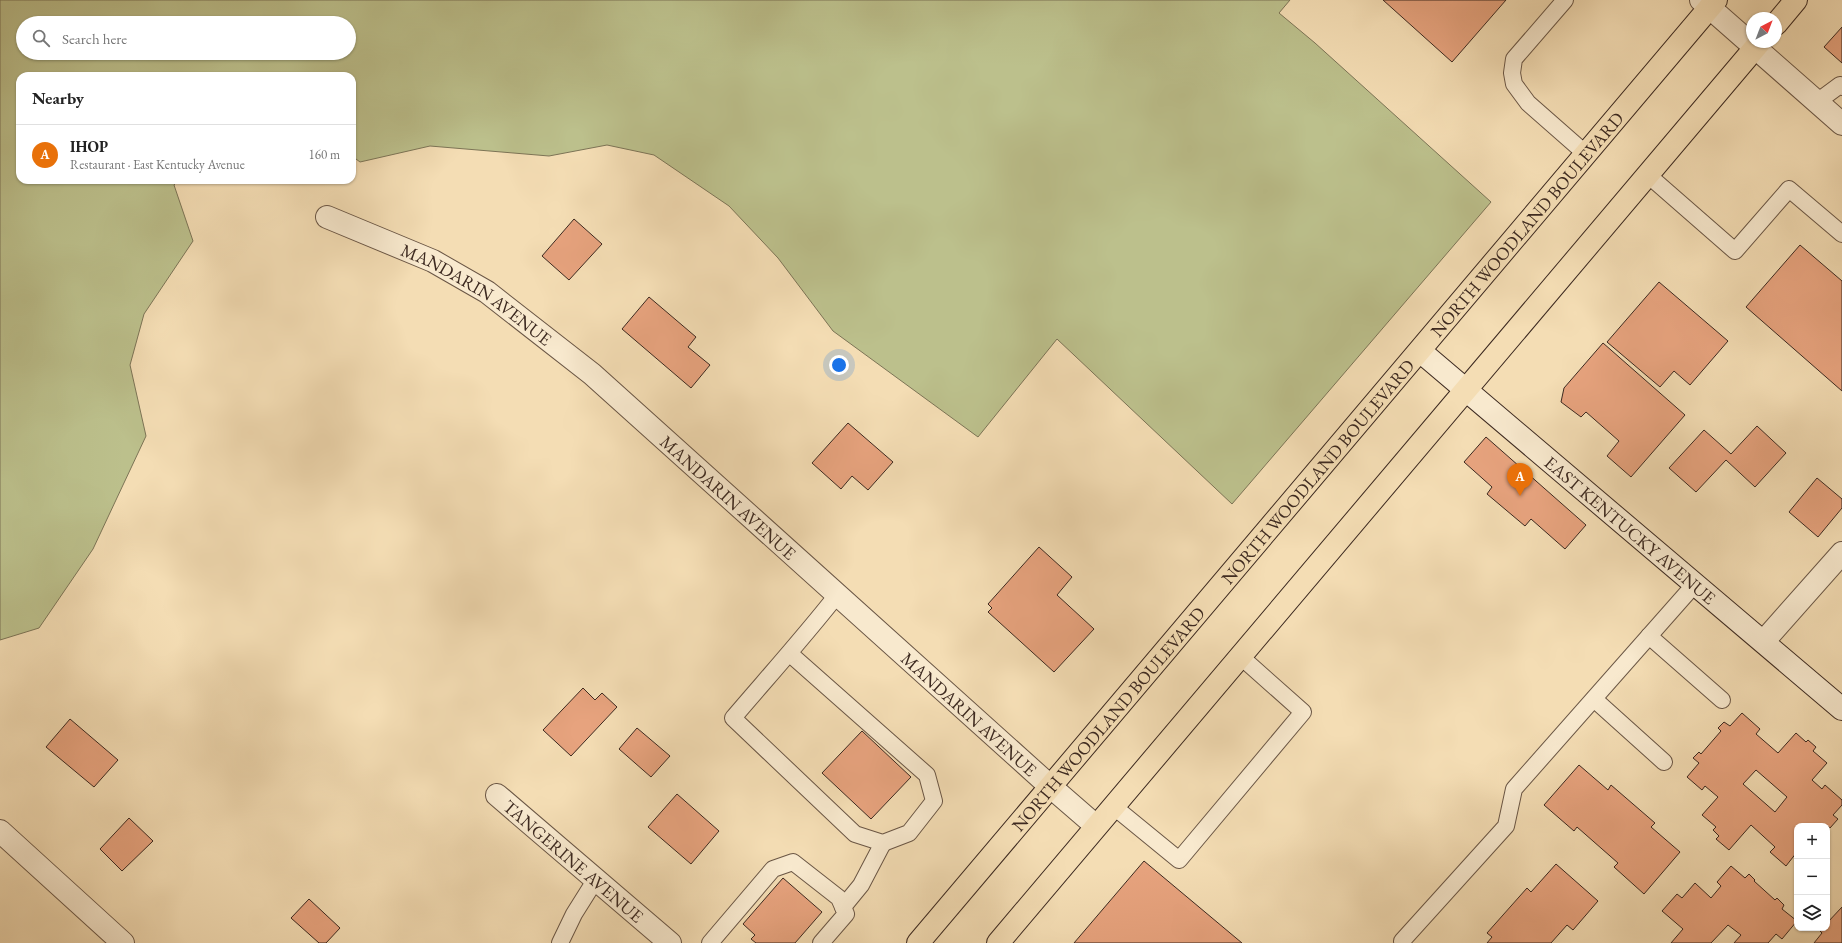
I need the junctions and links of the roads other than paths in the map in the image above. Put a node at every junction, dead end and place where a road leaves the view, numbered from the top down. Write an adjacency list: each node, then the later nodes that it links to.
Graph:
1 (1565, 0): 11 (lane)
2 (1796, 0): 4 (main road)
3 (1709, 2): 5 (street); 11 (main road, NORTH WOODLAND BOULEVARD)
4 (1782, 17)
5 (1746, 34)
6 (1755, 48): 12 (main road)
7 (1761, 48): 9 (street)
8 (1842, 87): 9 (lane)
9 (1817, 102): 10 (street)
10 (1842, 124)
11 (1586, 154): 15 (main road, NORTH WOODLAND BOULEVARD)
12 (1648, 175): 14 (lane); 16 (main road)
13 (327, 217): 19 (street, MANDARIN AVENUE)
14 (1842, 234)
15 (1420, 351): 16 (street, EAST KENTUCKY AVENUE); 28 (main road, NORTH WOODLAND BOULEVARD)
16 (1466, 389): 18 (street, EAST KENTUCKY AVENUE); 23 (main road)
17 (1842, 553): 21 (street)
18 (1695, 584): 20 (lane); 21 (street, EAST KENTUCKY AVENUE)
19 (837, 594): 22 (lane); 28 (street, MANDARIN AVENUE)
20 (1649, 636): 24 (lane); 25 (lane)
21 (1764, 641): 26 (street, EAST KENTUCKY AVENUE)
22 (789, 653): 33 (lane); 33 (lane)
23 (1240, 656): 30 (main road); 30 (lane)
24 (1594, 699): 27 (lane); 36 (lane)
25 (1722, 700)
26 (1842, 709)
27 (1664, 762)
28 (1051, 788): 31 (street, MANDARIN AVENUE); 42 (main road, NORTH WOODLAND BOULEVARD)
29 (497, 795): 34 (street, TANGERINE AVENUE)
30 (1113, 806): 31 (main road)
31 (1096, 826): 43 (main road)
32 (0, 831): 37 (street)
33 (883, 843): 35 (lane)
34 (596, 880): 38 (lane); 39 (street, TANGERINE AVENUE)
35 (843, 907): 40 (lane); 41 (lane)
36 (1402, 941)
37 (123, 943)
38 (560, 943)
39 (670, 943)
40 (710, 943)
41 (821, 943)
42 (918, 943)
43 (998, 943)

